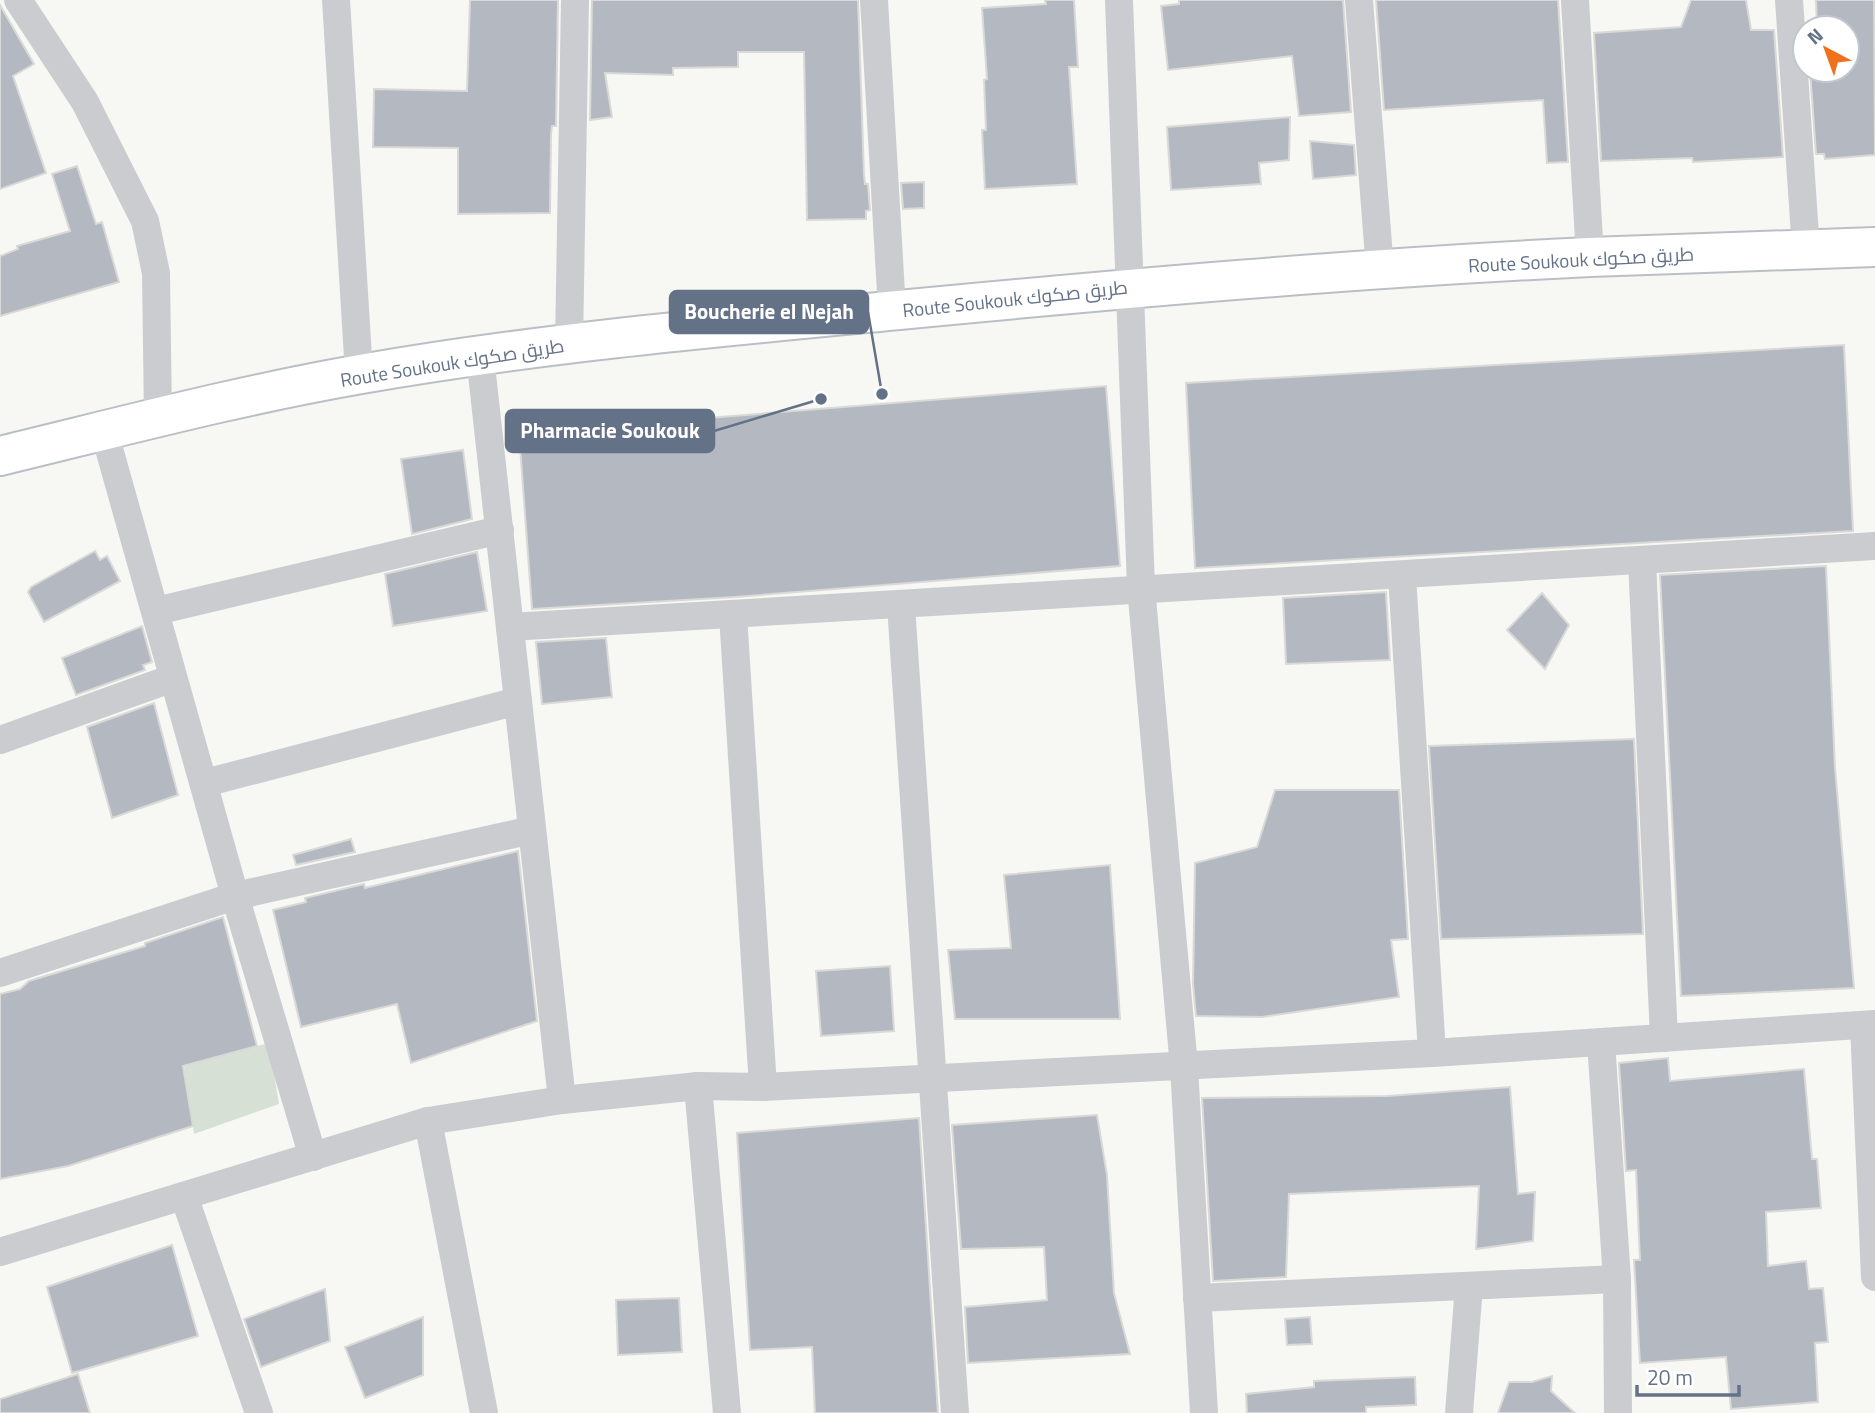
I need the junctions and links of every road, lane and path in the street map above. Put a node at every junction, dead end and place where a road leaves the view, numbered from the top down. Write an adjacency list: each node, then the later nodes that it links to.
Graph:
1 (18, 0): 18 (street)
2 (336, 0): 17 (street)
3 (575, 0): 15 (street)
4 (874, 0): 14 (street)
5 (1119, 0): 13 (street)
6 (1359, 0): 12 (street)
7 (1575, 0): 11 (street)
8 (1789, 0): 10 (street)
9 (1875, 247): 10 (street, Route Soukouk طريق صكوك)
10 (1806, 250): 11 (street, Route Soukouk طريق صكوك)
11 (1590, 257): 12 (street, Route Soukouk طريق صكوك)
12 (1380, 270): 13 (street, Route Soukouk طريق صكوك)
13 (1129, 287): 14 (street, Route Soukouk طريق صكوك); 25 (street)
14 (892, 310): 15 (street, Route Soukouk طريق صكوك)
15 (569, 344): 16 (street, Route Soukouk طريق صكوك)
16 (480, 356): 17 (street, Route Soukouk طريق صكوك); 21 (street)
17 (359, 374): 18 (street, Route Soukouk طريق صكوك)
18 (158, 417): 19 (street, Route Soukouk طريق صكوك)
19 (104, 430): 20 (street, Route Soukouk طريق صكوك); 27 (street)
20 (0, 456)
21 (499, 530): 27 (street); 29 (street)
22 (1875, 546): 23 (street)
23 (1642, 561): 24 (street); 38 (street)
24 (1402, 576): 25 (street); 40 (street)
25 (1141, 587): 26 (street); 41 (street)
26 (901, 605): 28 (street); 42 (street)
27 (156, 611): 30 (street)
28 (733, 615): 29 (street); 44 (street)
29 (510, 627): 31 (street)
30 (173, 678): 32 (street); 33 (street)
31 (518, 701): 33 (street); 34 (street)
32 (0, 740)
33 (205, 783): 35 (street)
34 (532, 830): 35 (street); 45 (street)
35 (235, 896): 36 (street); 47 (street)
36 (0, 973)
37 (1869, 1024): 38 (street); 50 (street)
38 (1664, 1038): 39 (street)
39 (1601, 1042): 40 (street); 51 (street)
40 (1432, 1053): 41 (street)
41 (1184, 1067): 42 (street); 53 (street)
42 (932, 1077): 44 (street); 57 (street)
43 (698, 1086): 44 (street); 45 (street); 56 (street)
44 (762, 1087)
45 (562, 1100): 46 (street)
46 (428, 1121): 47 (street); 55 (street)
47 (313, 1157): 48 (street)
48 (184, 1196): 49 (street); 54 (street)
49 (0, 1252)
50 (1874, 1270)
51 (1617, 1279): 52 (street); 60 (street)
52 (1469, 1286): 53 (street); 59 (street)
53 (1197, 1298): 58 (street)
54 (259, 1413)
55 (484, 1413)
56 (727, 1413)
57 (956, 1413)
58 (1204, 1413)
59 (1459, 1413)
60 (1618, 1413)

